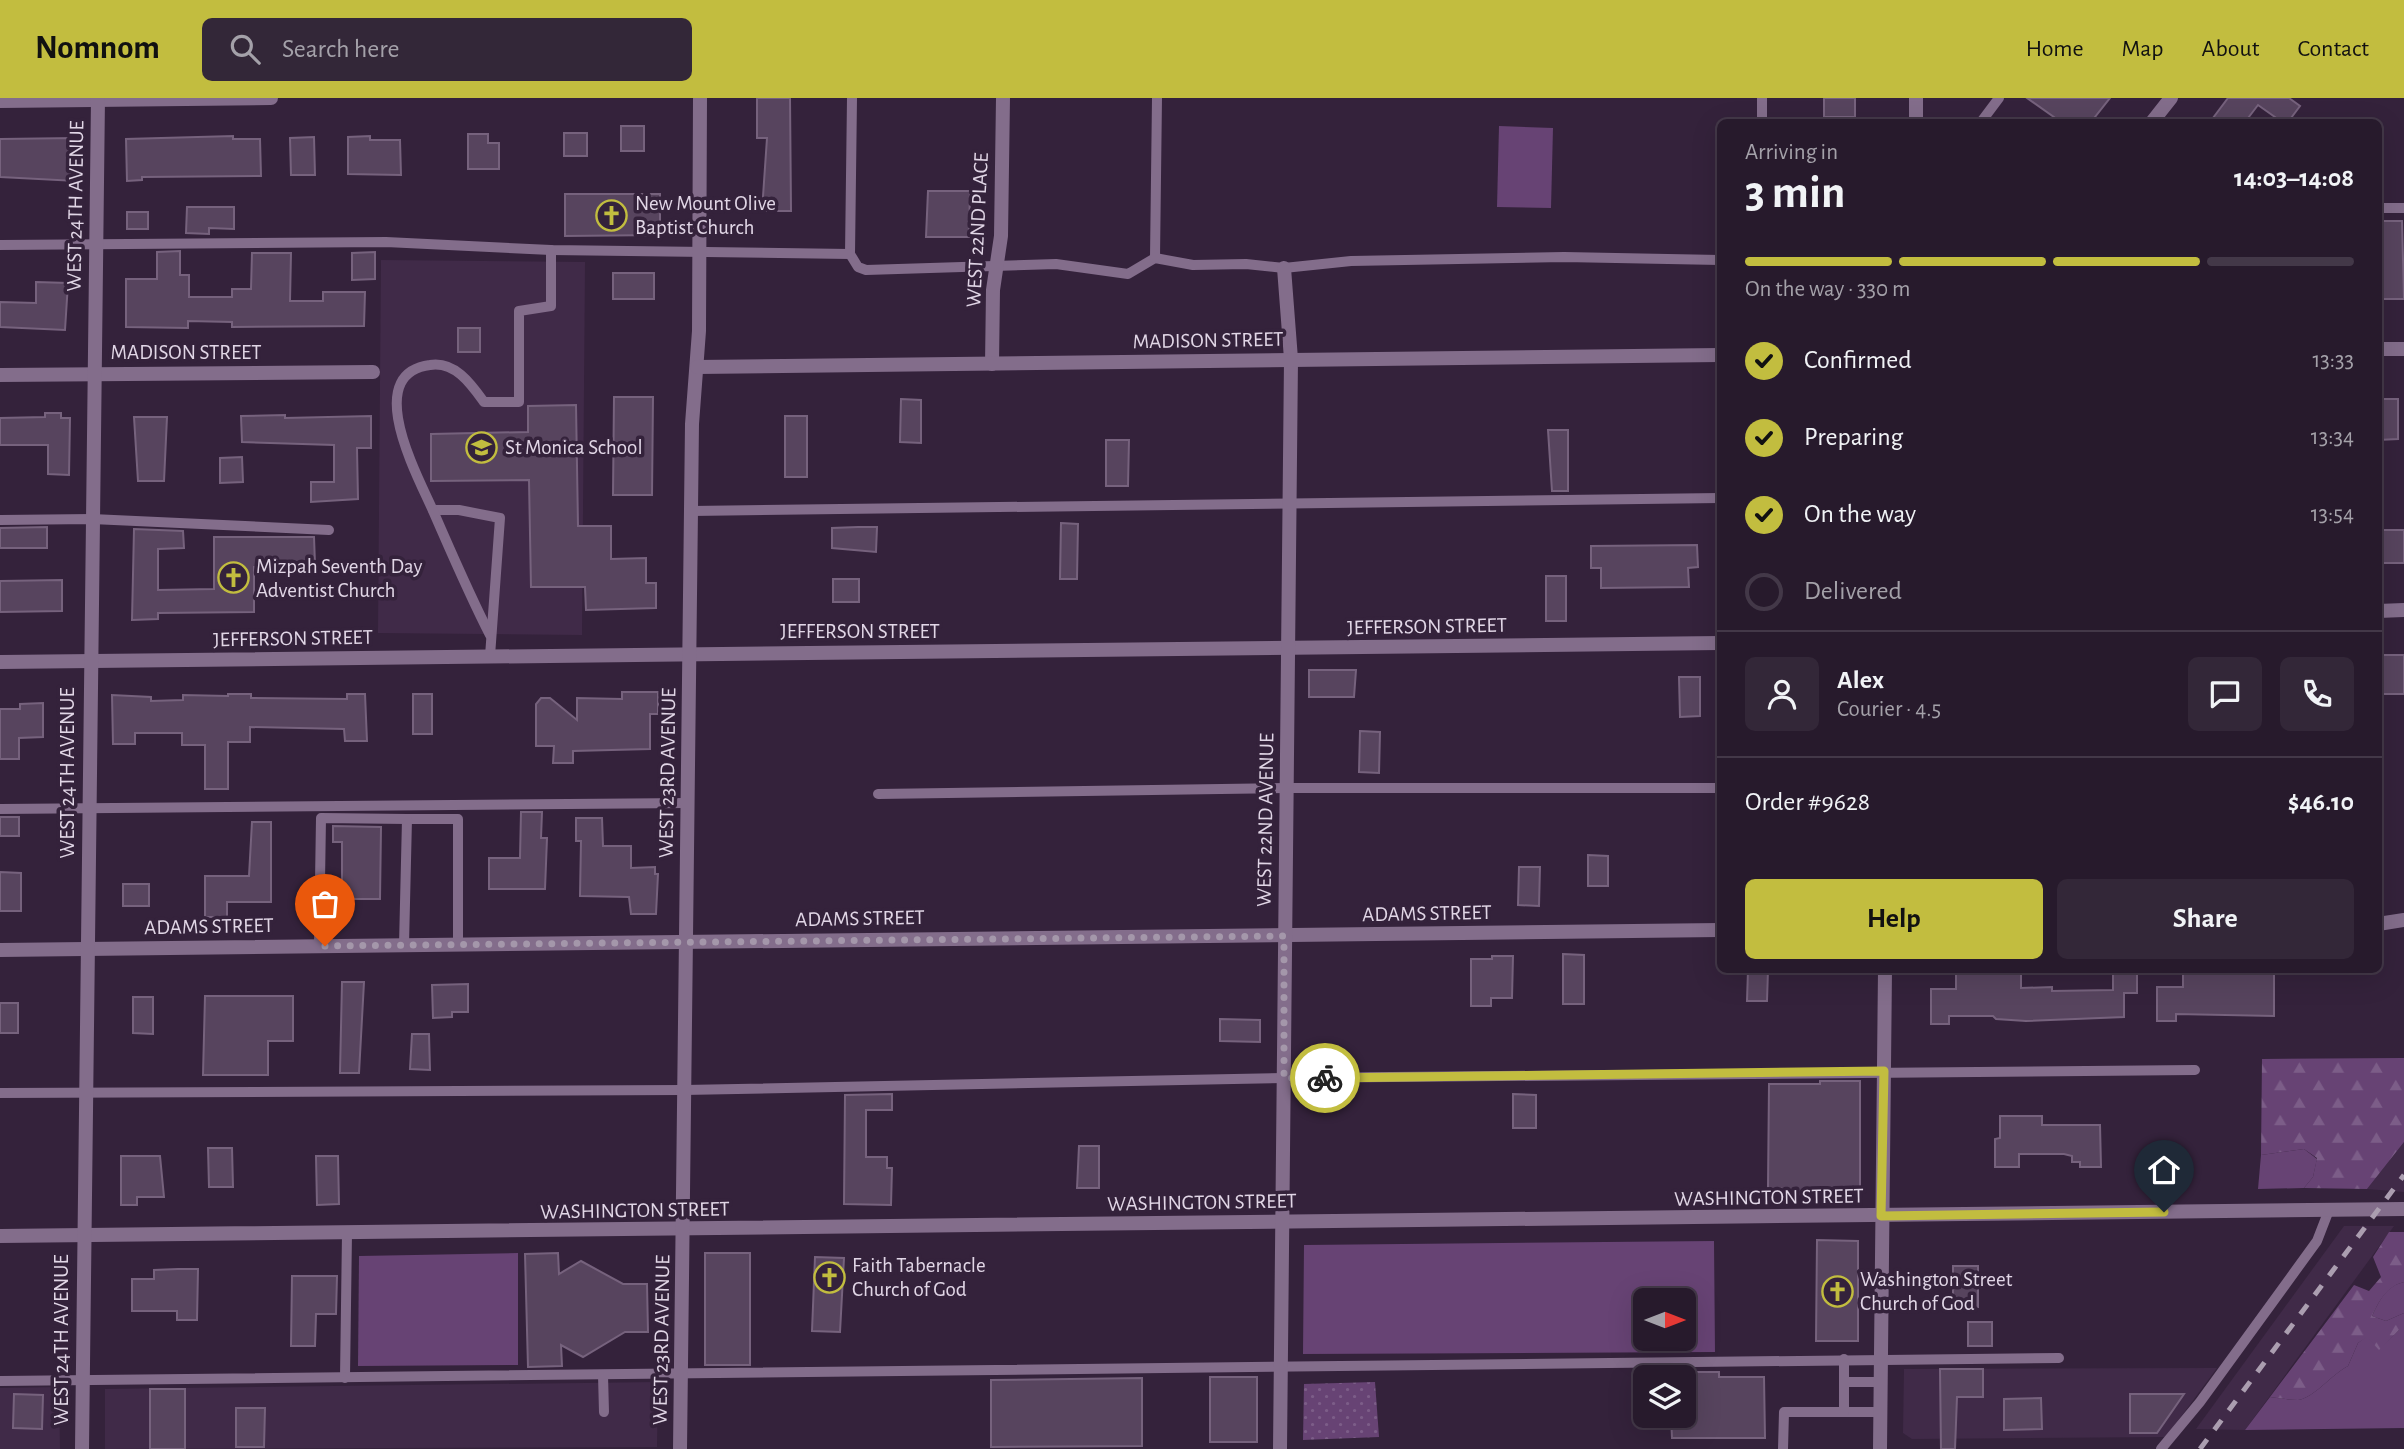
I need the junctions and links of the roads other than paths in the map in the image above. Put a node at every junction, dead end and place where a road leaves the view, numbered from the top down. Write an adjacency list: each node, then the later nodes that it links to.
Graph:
1 (271, 98): 10 (street)
2 (700, 98): 21 (street, WEST 23RD AVENUE)
3 (852, 98): 22 (lane)
4 (1003, 98): 25 (street, WEST 22ND PLACE)
5 (1157, 98): 23 (lane)
6 (1762, 98): 12 (lane)
7 (1916, 98): 13 (street)
8 (1999, 98): 14 (lane)
9 (2171, 98): 15 (street)
10 (98, 99): 11 (street); 18 (street, WEST 24TH AVENUE)
11 (0, 101)
12 (1762, 119)
13 (1916, 119)
14 (1983, 119)
15 (2154, 119)
16 (2382, 208): 17 (lane)
17 (2404, 208)
18 (96, 244): 19 (lane); 20 (lane); 34 (street, WEST 24TH AVENUE)
19 (0, 245)
20 (551, 250): 21 (lane); 38 (lane)
21 (700, 252): 22 (lane); 32 (street, WEST 23RD AVENUE)
22 (850, 254): 25 (lane)
23 (1155, 258): 25 (lane); 26 (lane)
24 (1717, 260): 26 (lane)
25 (996, 266): 31 (street, WEST 22ND PLACE)
26 (1284, 268): 30 (street, WEST 22ND AVENUE)
27 (2382, 349): 28 (street)
28 (2404, 349)
29 (1717, 355): 30 (street, MADISON STREET)
30 (1291, 359): 31 (street, MADISON STREET); 37 (street, WEST 22ND AVENUE)
31 (992, 364): 32 (street, MADISON STREET)
32 (697, 367): 39 (street, WEST 23RD AVENUE)
33 (373, 372): 34 (street, MADISON STREET)
34 (95, 374): 35 (street, MADISON STREET); 40 (street, WEST 24TH AVENUE)
35 (0, 375)
36 (1717, 498): 37 (lane)
37 (1290, 505): 39 (lane); 47 (street, WEST 22ND AVENUE)
38 (433, 510): 45 (lane); 45 (lane)
39 (691, 511): 48 (street, WEST 23RD AVENUE)
40 (92, 519): 41 (lane); 42 (lane); 50 (street, WEST 24TH AVENUE)
41 (0, 520)
42 (329, 530)
43 (2404, 610): 44 (street)
44 (2382, 611)
45 (490, 635): 49 (lane)
46 (1717, 643): 47 (street, JEFFERSON STREET)
47 (1289, 649): 48 (street, JEFFERSON STREET); 52 (street, WEST 22ND AVENUE)
48 (690, 654): 49 (street, JEFFERSON STREET); 55 (street, WEST 23RD AVENUE)
49 (490, 656): 50 (street, JEFFERSON STREET)
50 (89, 661): 51 (street, JEFFERSON STREET); 56 (street, WEST 24TH AVENUE)
51 (0, 662)
52 (1287, 788): 53 (lane); 54 (lane); 62 (street, WEST 22ND AVENUE)
53 (1717, 788)
54 (878, 794)
55 (688, 803): 56 (lane); 63 (street, WEST 23RD AVENUE)
56 (88, 808): 57 (lane); 67 (street, WEST 24TH AVENUE)
57 (0, 809)
58 (407, 819): 64 (lane); 65 (lane); 66 (lane)
59 (2404, 920): 60 (street)
60 (2382, 923)
61 (1717, 930): 62 (street, ADAMS STREET)
62 (1284, 936): 63 (street, ADAMS STREET); 72 (street, WEST 22ND AVENUE)
63 (686, 941): 64 (street, ADAMS STREET); 73 (street, WEST 23RD AVENUE)
64 (458, 944): 65 (street, ADAMS STREET)
65 (404, 945): 66 (street, ADAMS STREET)
66 (319, 946): 67 (street, ADAMS STREET)
67 (86, 949): 68 (street, ADAMS STREET); 74 (street, WEST 24TH AVENUE)
68 (0, 950)
69 (1885, 973): 71 (street)
70 (2195, 1070): 71 (lane)
71 (1884, 1071): 72 (lane); 78 (street)
72 (1284, 1078): 73 (lane); 79 (street, WEST 22ND AVENUE)
73 (684, 1090): 74 (lane); 80 (street, WEST 23RD AVENUE)
74 (84, 1092): 75 (lane); 82 (street, WEST 24TH AVENUE)
75 (0, 1093)
76 (2404, 1209): 77 (street, WASHINGTON STREET)
77 (2329, 1210): 78 (street, WASHINGTON STREET); 103 (lane)
78 (1881, 1216): 79 (street, WASHINGTON STREET); 86 (street)
79 (1281, 1222): 80 (street, WASHINGTON STREET); 87 (street, WEST 22ND AVENUE)
80 (684, 1230): 81 (street, WASHINGTON STREET); 89 (street, WEST 23RD AVENUE)
81 (346, 1233): 82 (street, WASHINGTON STREET); 90 (lane)
82 (82, 1235): 83 (street, WASHINGTON STREET); 91 (street, WEST 24TH AVENUE)
83 (0, 1236)
84 (2059, 1358): 86 (lane)
85 (1843, 1359): 86 (lane); 87 (lane); 93 (lane)
86 (1881, 1359): 94 (street)
87 (1280, 1367): 89 (lane); 100 (street, WEST 22ND AVENUE)
88 (604, 1375): 89 (lane); 90 (lane); 95 (lane)
89 (681, 1375): 99 (street, WEST 23RD AVENUE)
90 (345, 1378): 91 (lane)
91 (82, 1380): 92 (lane); 98 (street, WEST 24TH AVENUE)
92 (0, 1381)
93 (1843, 1382): 94 (lane); 96 (lane)
94 (1881, 1382): 97 (street)
95 (604, 1412)
96 (1843, 1412): 97 (lane); 101 (lane)
97 (1880, 1412): 102 (street)
98 (82, 1449)
99 (680, 1449)
100 (1280, 1449)
101 (1783, 1449)
102 (1880, 1449)
103 (2161, 1449)

